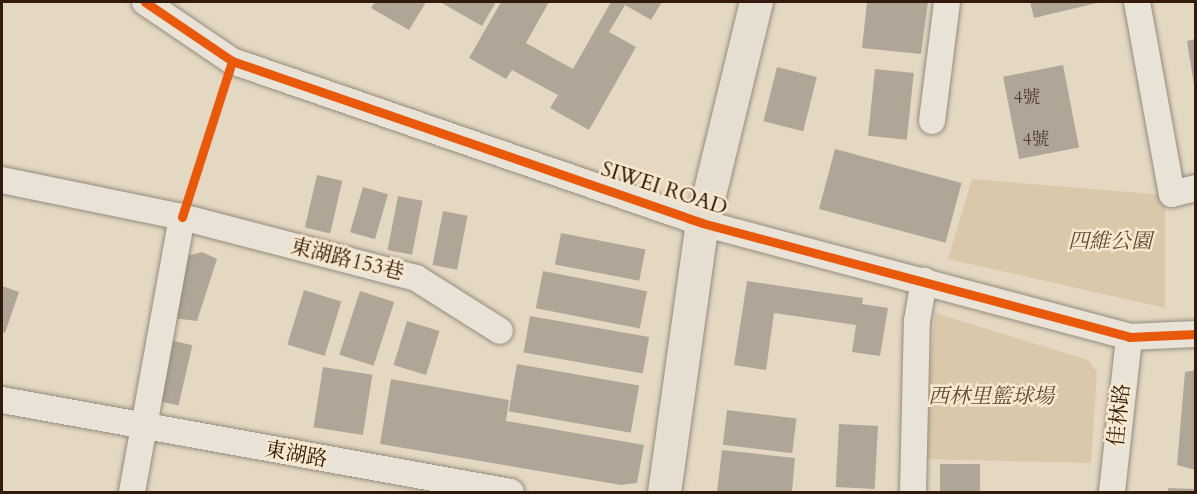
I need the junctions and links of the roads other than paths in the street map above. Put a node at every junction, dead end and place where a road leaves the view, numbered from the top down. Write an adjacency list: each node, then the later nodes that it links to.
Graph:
1 (145, 2): 9 (street, SIWEI ROAD)
2 (756, 2): 9 (main road)
3 (947, 2): 5 (street)
4 (1137, 2): 7 (street)
5 (932, 121)
6 (2, 180): 8 (street, 東湖路153巷)
7 (1196, 189)
8 (182, 217): 11 (street, 東湖路153巷); 15 (street)
9 (702, 223): 10 (street, SIWEI ROAD); 19 (main road)
10 (924, 281): 13 (street, SIWEI ROAD); 20 (street)
11 (501, 331)
12 (1196, 334): 13 (street, SIWEI ROAD)
13 (1129, 337): 21 (street, 佳林路)
14 (2, 400): 15 (street, 東湖路)
15 (144, 429): 16 (street, 東湖路); 17 (street)
16 (485, 490): 18 (street, 東湖路)
17 (132, 492)
18 (510, 492)
19 (664, 492)
20 (913, 492)
21 (1112, 492)

